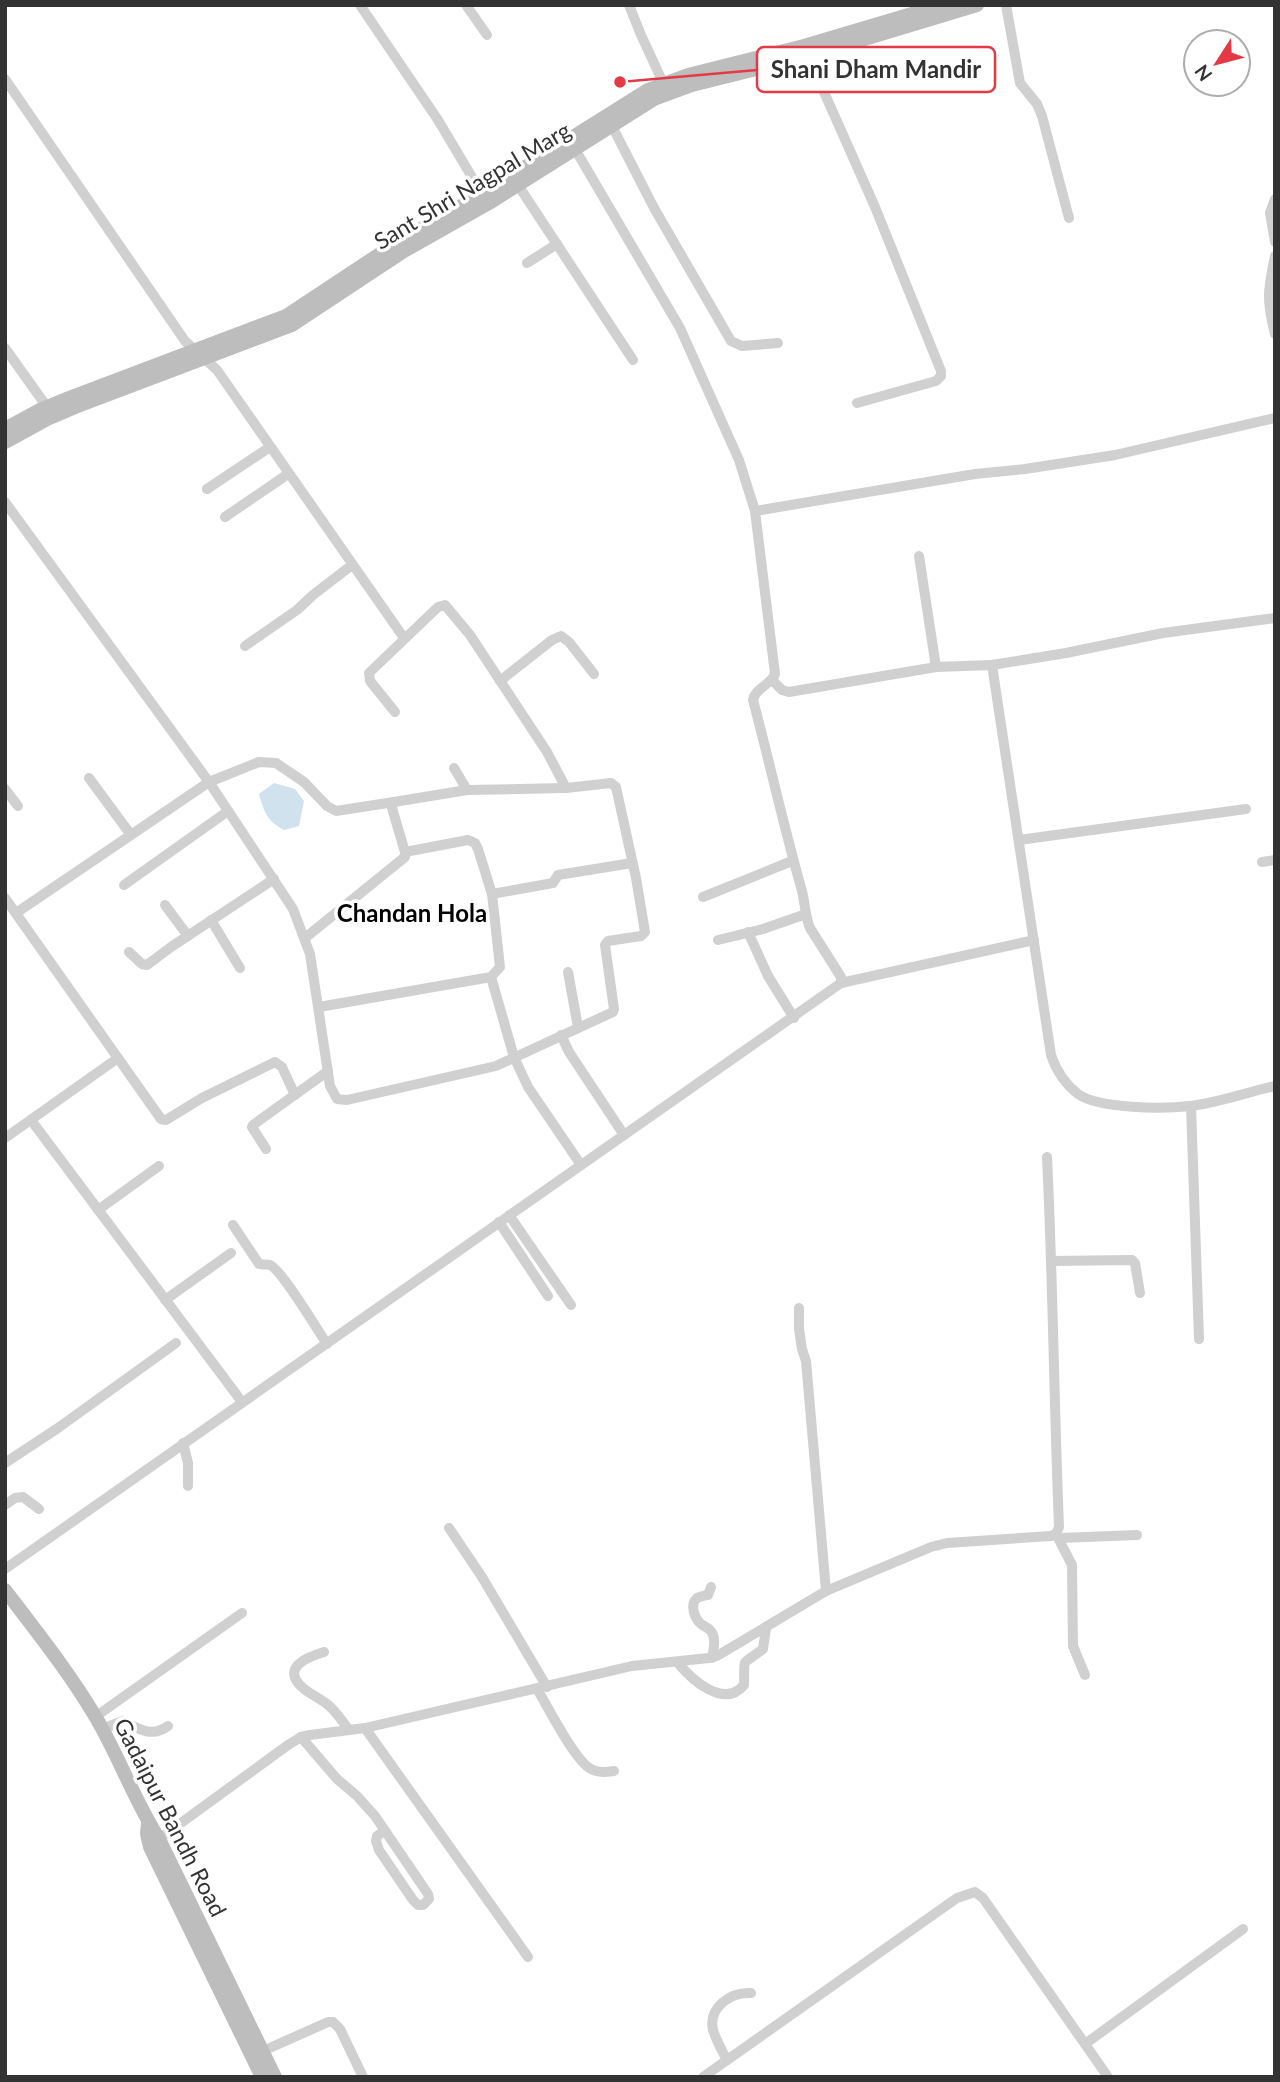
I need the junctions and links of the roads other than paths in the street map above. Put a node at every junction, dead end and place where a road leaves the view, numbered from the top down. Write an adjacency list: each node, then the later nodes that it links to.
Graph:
1 (360, 5): 15 (street)
2 (466, 5): 8 (street)
3 (629, 5): 11 (street)
4 (942, 5): 7 (main road, Sant Shri Nagpal Marg)
5 (977, 5): 9 (main road, Sant Shri Nagpal Marg)
6 (1006, 5): 17 (street)
7 (898, 12): 11 (main road, Sant Shri Nagpal Marg)
8 (487, 35)
9 (808, 56): 11 (main road, Sant Shri Nagpal Marg); 27 (street)
10 (5, 79): 25 (street)
11 (666, 88): 12 (main road, Sant Shri Nagpal Marg); 15 (main road, Sant Shri Nagpal Marg)
12 (612, 126): 13 (main road, Sant Shri Nagpal Marg); 23 (street)
13 (575, 149): 14 (main road, Sant Shri Nagpal Marg); 36 (street)
14 (519, 184): 19 (street); 25 (main road, Sant Shri Nagpal Marg)
15 (482, 194): 25 (main road, Sant Shri Nagpal Marg)
16 (1275, 199): 18 (street)
17 (1069, 218)
18 (1275, 242)
19 (557, 244): 21 (street); 26 (street)
20 (1275, 256): 22 (street)
21 (527, 263)
22 (1275, 334)
23 (778, 343)
24 (5, 348): 28 (street)
25 (200, 355): 28 (main road, Sant Shri Nagpal Marg); 31 (main road, Sant Shri Nagpal Marg); 32 (street)
26 (633, 360)
27 (857, 403)
28 (47, 407): 30 (main road, Sant Shri Nagpal Marg)
29 (1275, 418): 36 (street)
30 (5, 429)
31 (5, 442)
32 (270, 447): 33 (street); 34 (street)
33 (288, 474): 37 (street); 39 (street)
34 (207, 489)
35 (5, 502): 51 (street)
36 (755, 511): 46 (street)
37 (225, 517)
38 (919, 556): 44 (street)
39 (352, 565): 41 (street); 42 (street)
40 (1275, 618): 43 (street)
41 (404, 639): 47 (street); 48 (street)
42 (245, 646)
43 (992, 665): 44 (street); 60 (street)
44 (936, 667): 46 (street)
45 (594, 674): 47 (street)
46 (772, 680): 63 (street)
47 (500, 681): 52 (street)
48 (395, 712)
49 (454, 768): 54 (street)
50 (89, 778): 59 (street)
51 (209, 782): 55 (street); 58 (street); 59 (street)
52 (566, 788): 54 (street); 65 (street)
53 (5, 789): 56 (street)
54 (467, 790): 55 (street)
55 (394, 802): 61 (street)
56 (18, 806)
57 (1245, 809): 60 (street)
58 (228, 810): 66 (street); 67 (street)
59 (131, 835): 72 (street)
60 (1019, 840): 79 (street)
61 (405, 852): 68 (street); 77 (street)
62 (1275, 860): 64 (street)
63 (792, 861): 69 (street); 73 (street)
64 (1262, 862)
65 (632, 863): 68 (street); 87 (street)
66 (274, 879): 74 (street); 77 (street)
67 (124, 885)
68 (492, 894): 83 (street)
69 (703, 897)
70 (5, 898): 72 (street)
71 (165, 905): 76 (street)
72 (16, 914): 90 (street)
73 (806, 914): 75 (street); 84 (street)
74 (211, 920): 76 (street); 81 (street)
75 (748, 932): 78 (street); 86 (street)
76 (188, 936): 80 (street)
77 (305, 938): 85 (street)
78 (718, 940)
79 (1034, 940): 84 (street); 94 (street)
80 (129, 953)
81 (240, 968)
82 (568, 972): 87 (street)
83 (491, 977): 85 (street); 89 (street)
84 (841, 983): 86 (street)
85 (319, 1007): 91 (street)
86 (794, 1018): 96 (street)
87 (578, 1027): 88 (street)
88 (561, 1035): 89 (street); 96 (street)
89 (514, 1057): 91 (street); 100 (street)
90 (118, 1058): 93 (street); 95 (street)
91 (328, 1072): 93 (street)
92 (1275, 1086): 94 (street)
93 (295, 1095): 98 (street)
94 (1191, 1106): 113 (street)
95 (31, 1120): 97 (street); 102 (street)
96 (624, 1135): 100 (street)
97 (5, 1138)
98 (265, 1149)
99 (1047, 1157): 107 (street)
100 (580, 1165): 103 (street)
101 (159, 1166): 102 (street)
102 (98, 1210): 110 (street)
103 (509, 1215): 104 (street); 111 (street)
104 (499, 1222): 109 (street); 115 (street)
105 (233, 1225): 115 (street)
106 (231, 1253): 110 (street)
107 (1052, 1261): 108 (street); 124 (street)
108 (1140, 1293)
109 (548, 1296)
110 (165, 1300): 116 (street)
111 (571, 1305)
112 (800, 1308): 128 (street)
113 (1199, 1339)
114 (176, 1342): 118 (street)
115 (327, 1345): 116 (street)
116 (242, 1402): 117 (street)
117 (183, 1443): 119 (street); 125 (street)
118 (5, 1463)
119 (188, 1486)
120 (5, 1505): 121 (street)
121 (39, 1509)
122 (449, 1528): 135 (street)
123 (1137, 1535): 124 (street)
124 (1058, 1536): 128 (street); 134 (street)
125 (5, 1569)
126 (711, 1587): 132 (street)
127 (5, 1590): 136 (main road, Gadaipur Bandh Road)
128 (826, 1591): 130 (street)
129 (242, 1613): 136 (street)
130 (766, 1628): 132 (street); 133 (street)
131 (324, 1651): 139 (street)
132 (712, 1658): 133 (street)
133 (678, 1663): 135 (street)
134 (1085, 1675)
135 (542, 1688): 138 (street); 141 (street)
136 (99, 1723): 137 (street); 142 (main road, Gadaipur Bandh Road)
137 (168, 1726)
138 (365, 1728): 139 (street); 146 (street)
139 (349, 1730): 140 (street)
140 (301, 1737): 143 (street); 144 (street)
141 (614, 1771)
142 (148, 1824): 144 (main road, Gadaipur Bandh Road); 151 (main road)
143 (384, 1831): 143 (street)
144 (159, 1839): 149 (main road, Gadaipur Bandh Road)
145 (1243, 1929): 148 (street)
146 (528, 1957)
147 (751, 1993): 150 (street)
148 (1085, 2044): 150 (street); 155 (street)
149 (263, 2051): 152 (main road, Gadaipur Bandh Road); 153 (street)
150 (727, 2060): 154 (street)
151 (262, 2077)
152 (275, 2077)
153 (363, 2077)
154 (703, 2077)
155 (1108, 2077)

